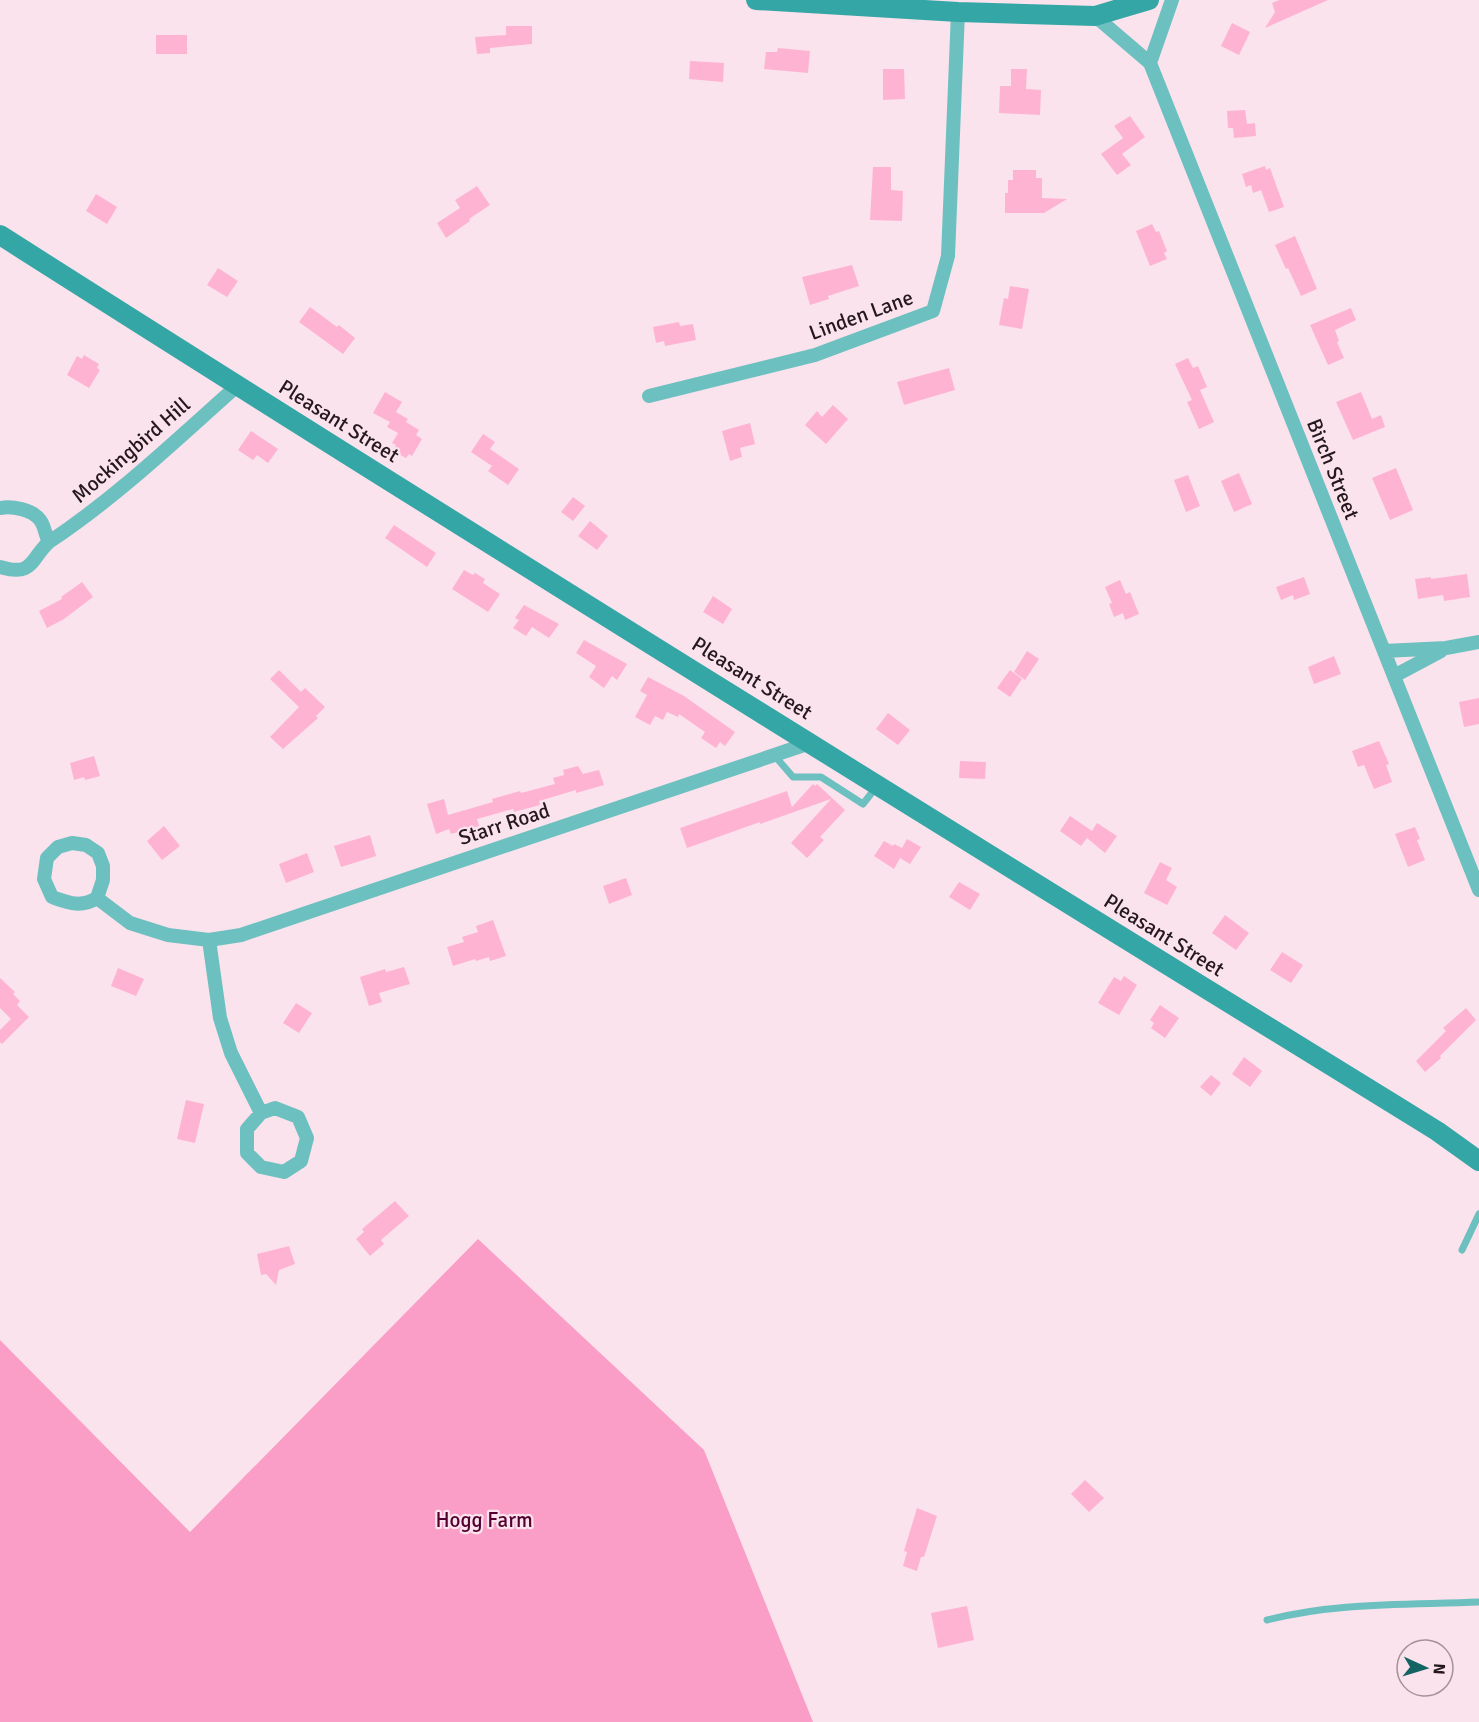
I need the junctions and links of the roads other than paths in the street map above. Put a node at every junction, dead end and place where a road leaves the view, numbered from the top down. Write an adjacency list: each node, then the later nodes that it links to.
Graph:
1 (756, 0): 4 (main road)
2 (1149, 0): 5 (main road)
3 (1172, 0): 6 (street)
4 (958, 12): 5 (main road); 9 (street, Linden Lane)
5 (1095, 16): 6 (street, Birch Street)
6 (1150, 63): 15 (street, Birch Street)
7 (0, 235): 8 (main road, Pleasant Street)
8 (237, 386): 11 (street, Mockingbird Hill); 17 (main road, Pleasant Street)
9 (649, 396)
10 (0, 508): 11 (street)
11 (49, 542): 12 (street, Mockingbird Hill)
12 (0, 567)
13 (1479, 642): 14 (street)
14 (1446, 648): 15 (street); 16 (street)
15 (1384, 651): 16 (street, Birch Street)
16 (1394, 676): 20 (street, Birch Street)
17 (810, 743): 18 (street, Starr Road); 19 (main road, Pleasant Street)
18 (774, 755): 19 (lane); 22 (street, Starr Road)
19 (878, 785): 24 (main road, Pleasant Street)
20 (1479, 890)
21 (97, 898): 21 (street); 22 (street, Starr Road)
22 (209, 940): 23 (street)
23 (261, 1113): 23 (street)
24 (1479, 1161)
25 (1479, 1214): 26 (lane)
26 (1462, 1250)
27 (1479, 1602): 28 (lane)
28 (1266, 1620)

